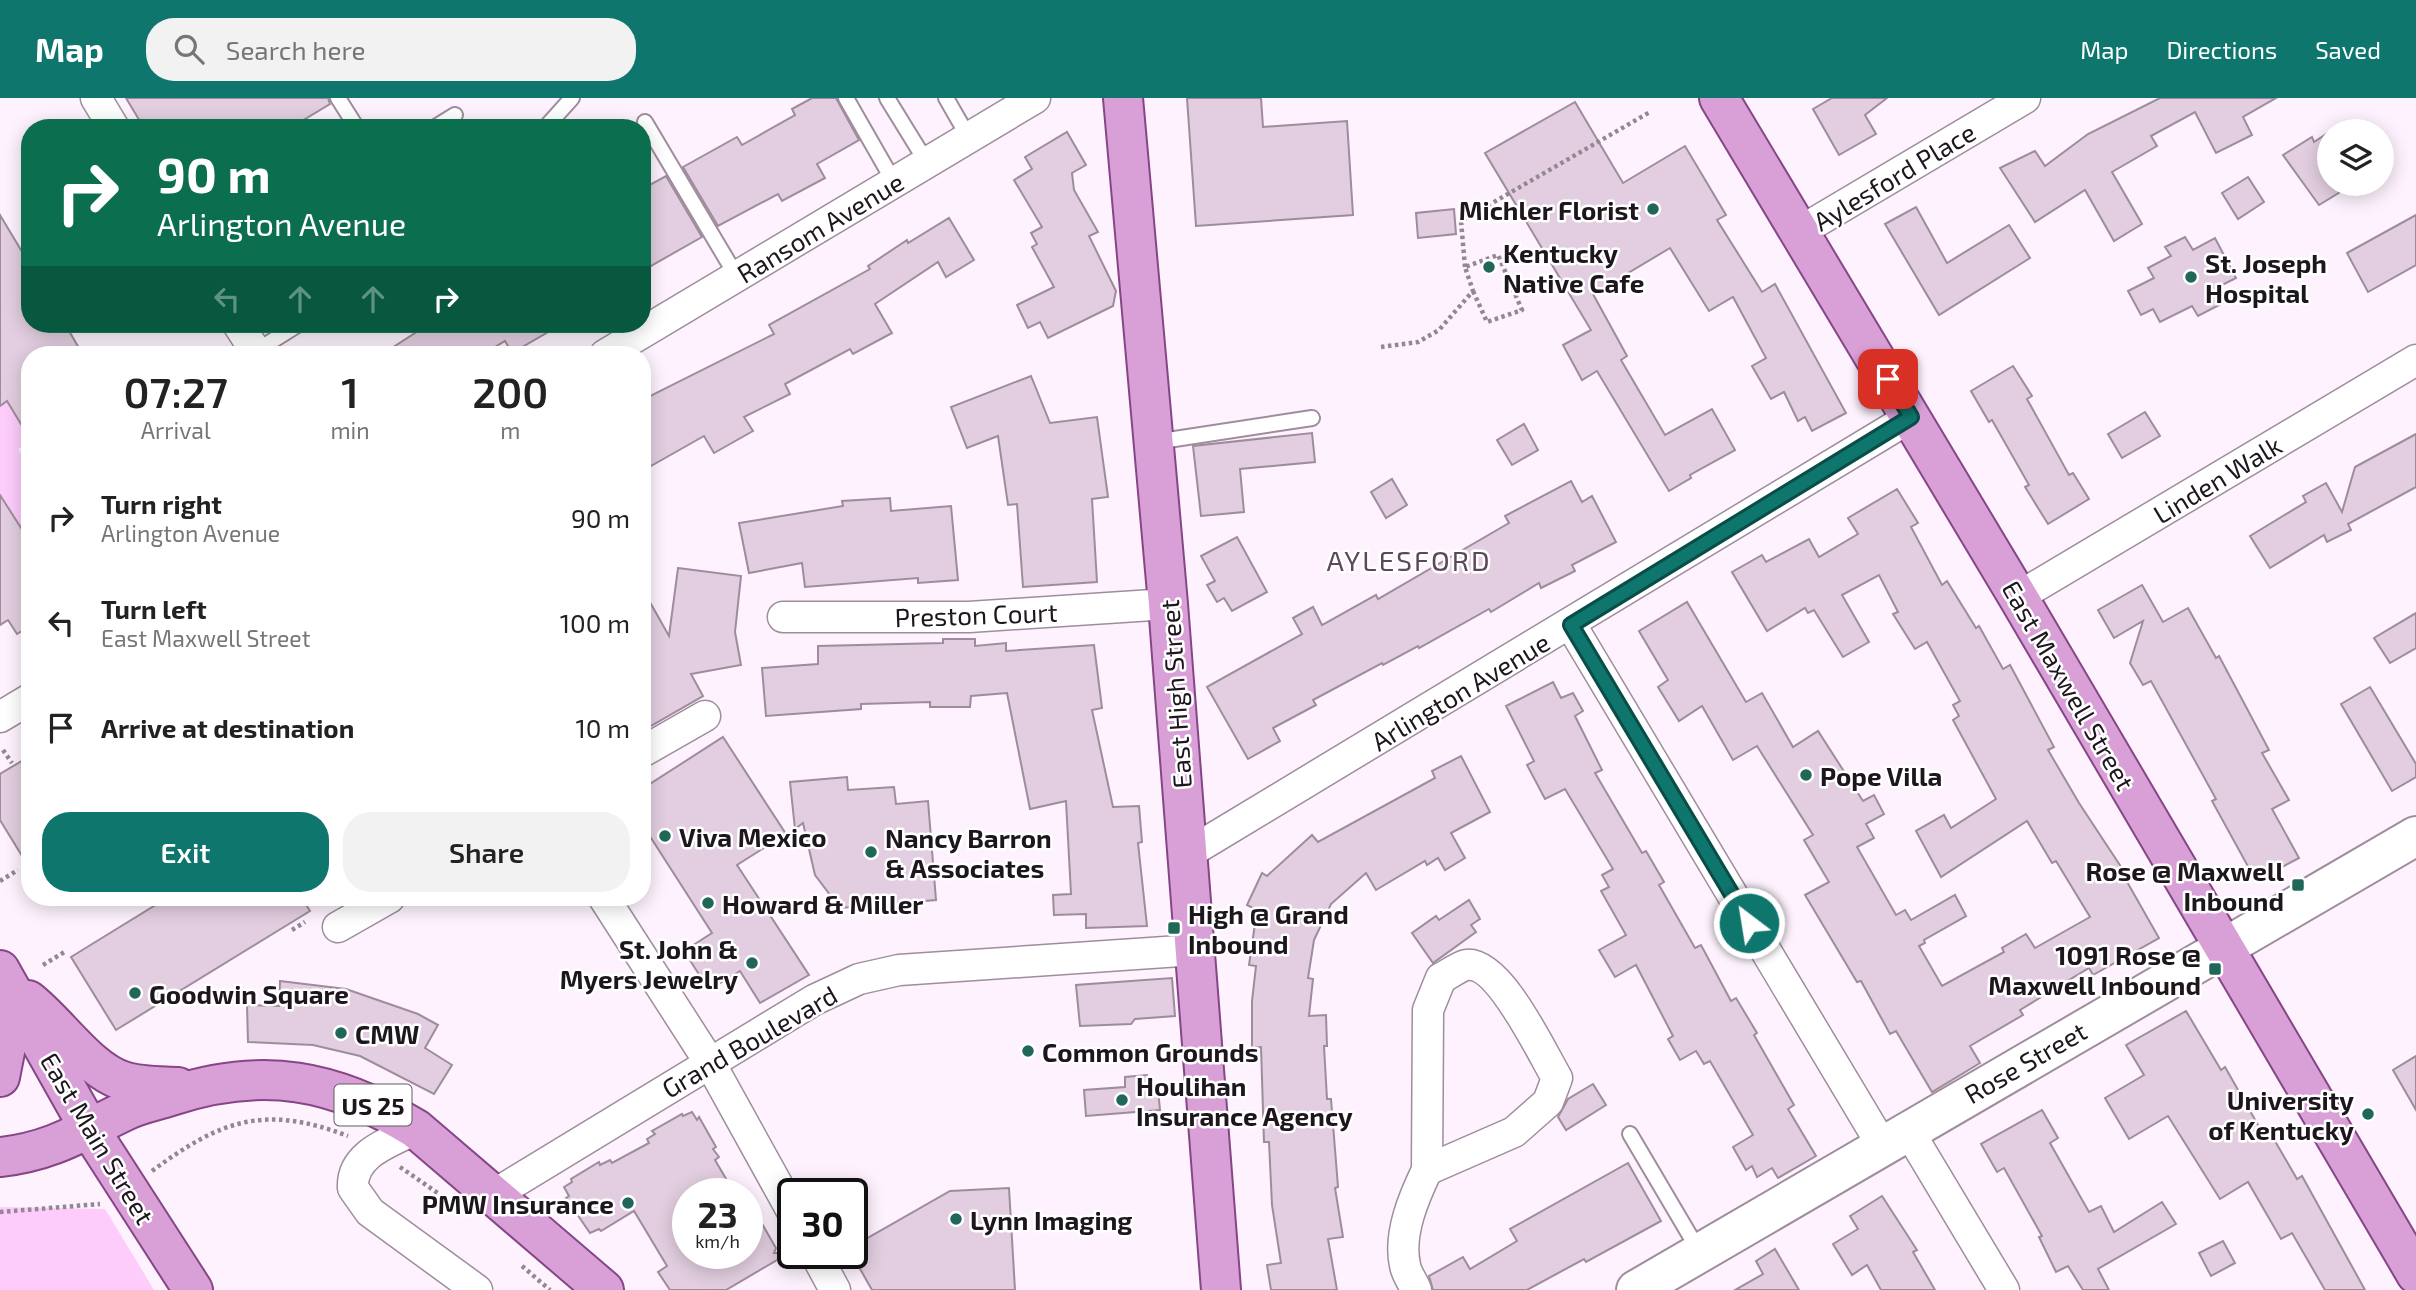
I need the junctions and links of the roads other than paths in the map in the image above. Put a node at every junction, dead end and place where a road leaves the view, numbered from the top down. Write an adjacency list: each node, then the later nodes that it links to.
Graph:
1 (96, 98): 12 (street)
2 (338, 98): 13 (lane)
3 (572, 98): 15 (lane)
4 (846, 98): 19 (lane)
5 (887, 98): 18 (lane)
6 (946, 98): 17 (lane)
7 (1035, 98): 17 (street, Ransom Avenue)
8 (1123, 98): 30 (main road, East High Street)
9 (1719, 98): 20 (main road, East Maxwell Street)
10 (2025, 98): 20 (street, Aylesford Place)
11 (455, 115): 14 (lane)
12 (109, 119)
13 (351, 119)
14 (449, 119)
15 (553, 119)
16 (651, 132): 21 (lane)
17 (969, 138): 18 (street, Ransom Avenue)
18 (926, 163): 19 (street, Ransom Avenue)
19 (894, 182): 21 (street, Ransom Avenue)
20 (1799, 232): 28 (main road, East Maxwell Street)
21 (737, 276): 22 (street, Ransom Avenue)
22 (651, 327)
23 (286, 333): 25 (lane)
24 (642, 333): 26 (street, Ransom Avenue)
25 (267, 346)
26 (620, 346)
27 (2416, 360): 31 (street, Linden Walk)
28 (1911, 417): 31 (main road, East Maxwell Street); 34 (street, Arlington Avenue)
29 (1312, 418): 30 (lane)
30 (1154, 442): 32 (main road, East High Street)
31 (2018, 597): 45 (main road, East Maxwell Street)
32 (1168, 604): 33 (street, Preston Court); 40 (main road, East High Street)
33 (783, 617)
34 (1571, 625): 40 (street, Arlington Avenue); 53 (street)
35 (21, 704): 37 (street)
36 (705, 716): 38 (street)
37 (0, 717)
38 (651, 747)
39 (2416, 836): 45 (main road, Rose Street)
40 (1187, 854): 44 (main road, East High Street)
41 (374, 906): 43 (street)
42 (609, 906): 47 (street)
43 (338, 927)
44 (1195, 950): 47 (street, Grand Boulevard); 65 (main road, East High Street)
45 (2223, 950): 53 (main road, Rose Street); 60 (main road, East Maxwell Street)
46 (4, 977): 48 (main road, East Main Street); 49 (main road); 51 (main road, East Main Street)
47 (710, 1063): 56 (street); 57 (street, Grand Boulevard)
48 (0, 1077)
49 (196, 1088): 50 (main road, US 25); 51 (main road, US 25)
50 (416, 1129): 57 (main road, US 25); 62 (street)
51 (90, 1130): 54 (main road); 61 (main road, East Main Street)
52 (1630, 1135): 58 (lane)
53 (1895, 1138): 58 (main road, Rose Street); 68 (street)
54 (0, 1157)
55 (1427, 1170): 55 (street); 66 (street)
56 (777, 1184)
57 (495, 1194): 63 (main road, US 25)
58 (1700, 1252): 67 (main road, Rose Street)
59 (824, 1269): 64 (street)
60 (2416, 1274)
61 (193, 1290)
62 (477, 1290)
63 (604, 1290)
64 (835, 1290)
65 (1221, 1290)
66 (1416, 1290)
67 (1636, 1290)
68 (2004, 1290)

